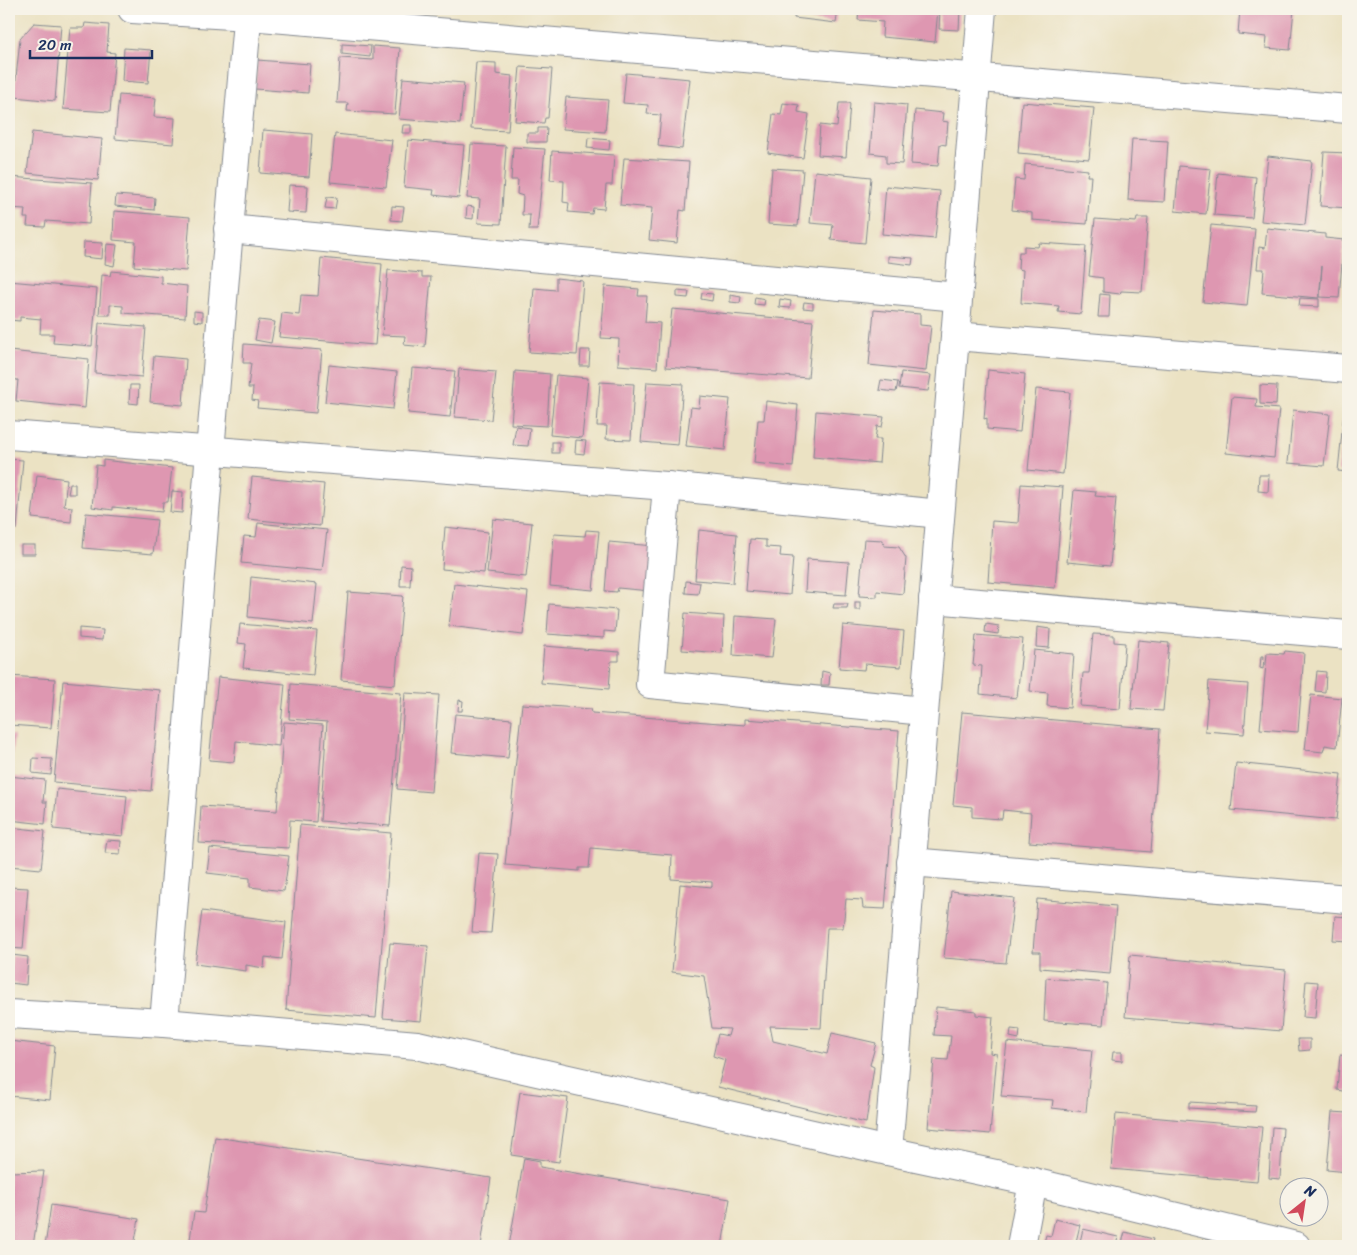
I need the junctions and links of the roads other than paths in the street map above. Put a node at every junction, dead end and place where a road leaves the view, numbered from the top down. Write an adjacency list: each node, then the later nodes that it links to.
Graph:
1 (132, 9): 3 (street)
2 (982, 9): 4 (street)
3 (248, 12): 4 (street); 6 (street)
4 (976, 79): 5 (street); 7 (street)
5 (1348, 109)
6 (228, 229): 7 (street); 11 (street)
7 (958, 297): 8 (street)
8 (954, 336): 9 (street); 13 (street)
9 (1348, 369)
10 (9, 435): 11 (street)
11 (210, 451): 12 (street); 20 (street)
12 (667, 486): 13 (street); 16 (street)
13 (940, 514): 14 (street)
14 (933, 599): 15 (street); 16 (street)
15 (1348, 635)
16 (924, 711): 17 (street)
17 (911, 862): 18 (street); 21 (street)
18 (1348, 899)
19 (9, 1014): 20 (street)
20 (164, 1022): 21 (street)
21 (888, 1151): 22 (street)
22 (1033, 1182): 23 (street); 24 (street)
23 (1021, 1246)
24 (1296, 1246)

